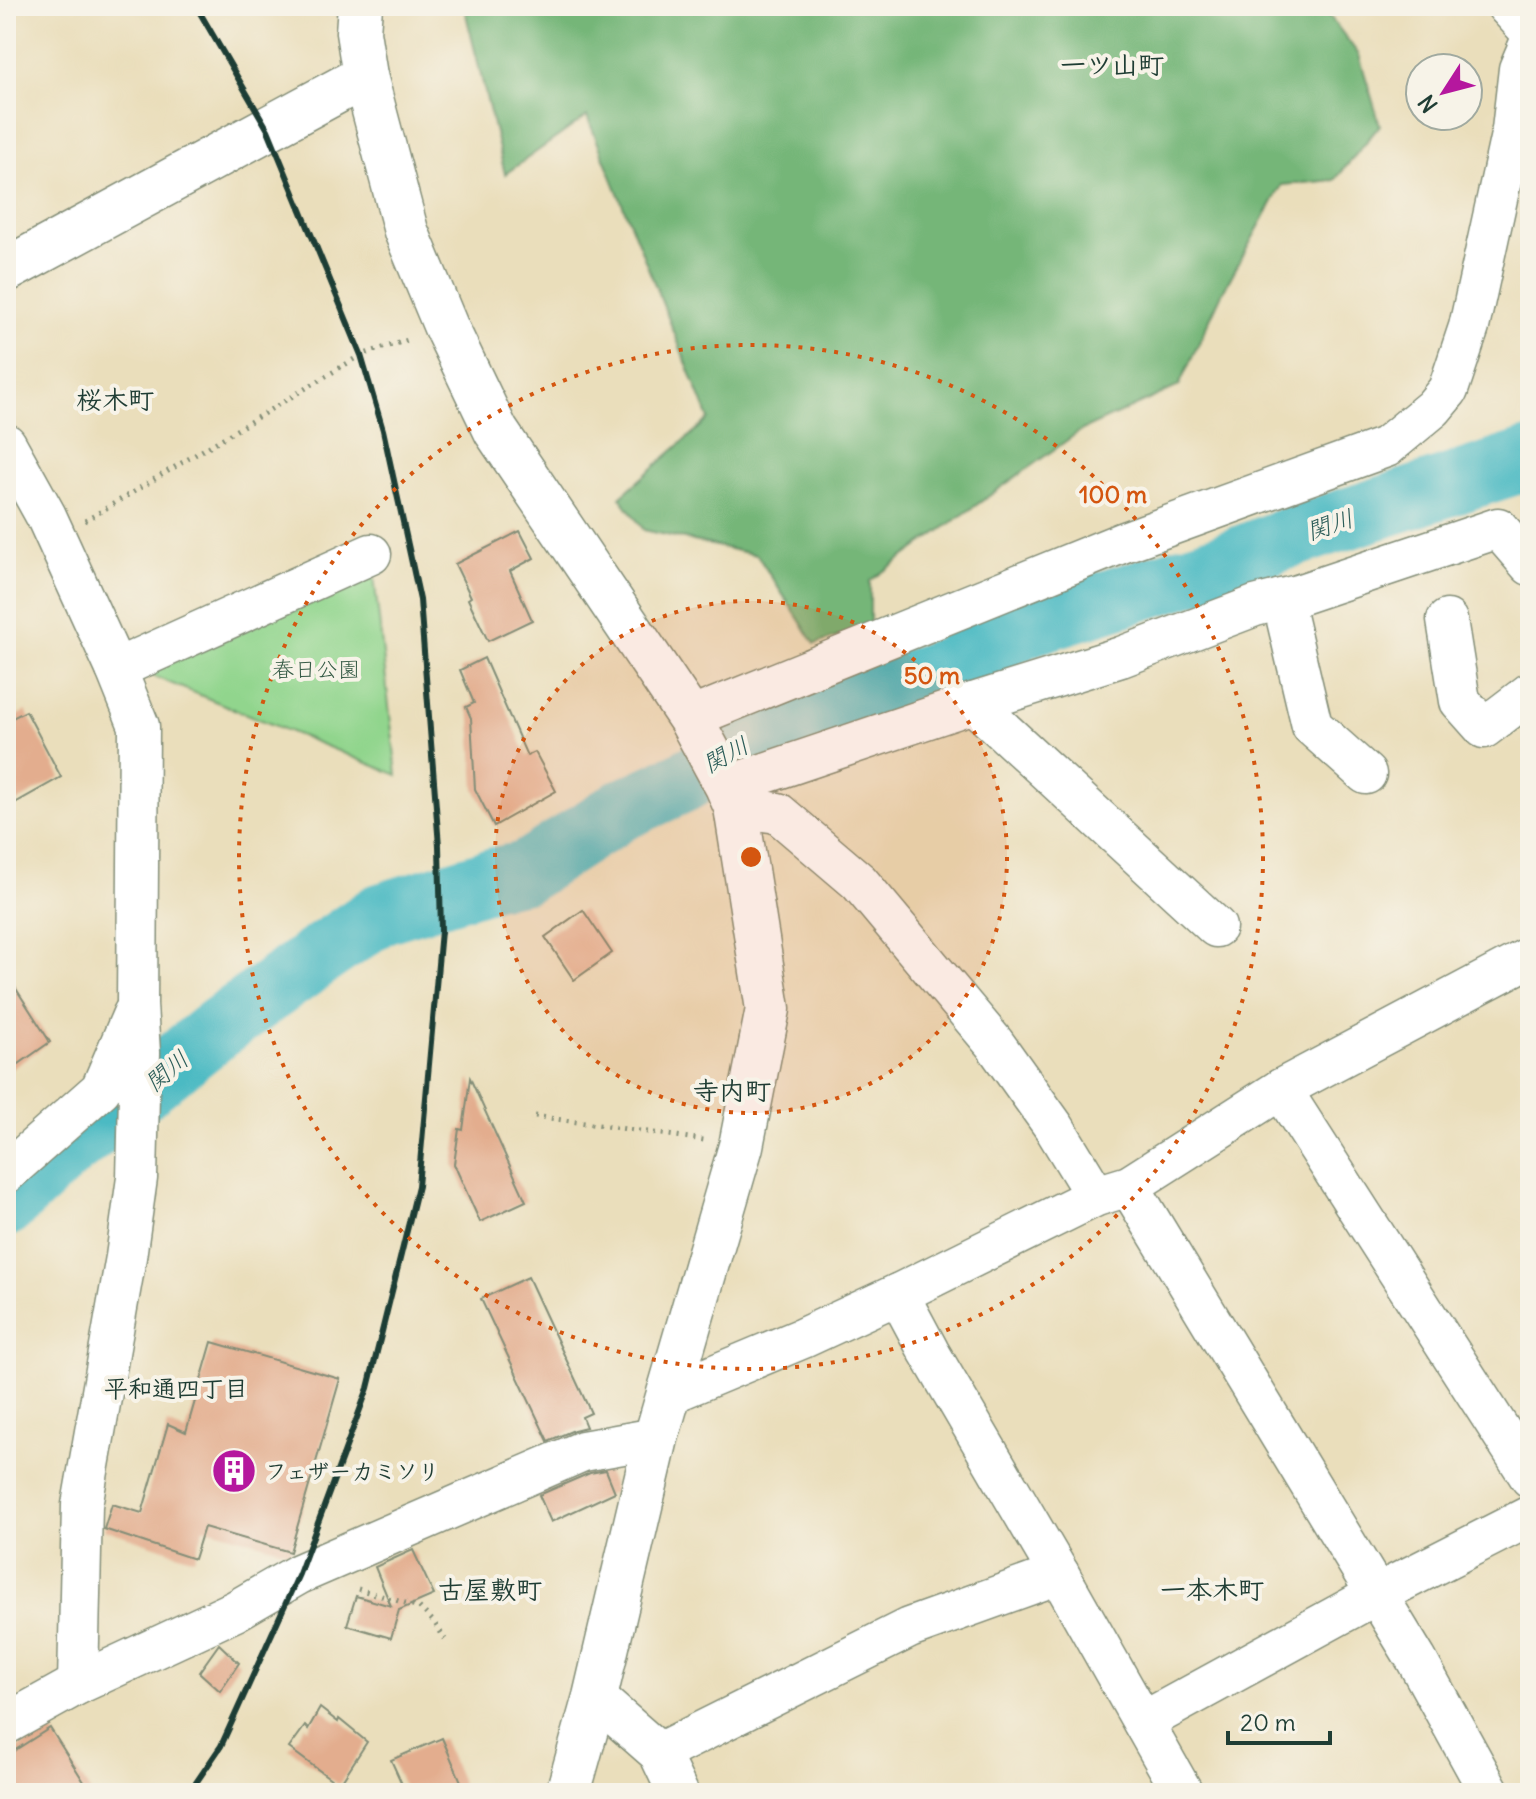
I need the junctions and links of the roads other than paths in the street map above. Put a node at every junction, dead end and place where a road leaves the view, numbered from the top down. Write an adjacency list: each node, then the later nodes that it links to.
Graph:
1 (360, 6): 5 (street)
2 (1507, 6): 3 (street)
3 (1530, 31)
4 (1530, 43): 15 (street)
5 (365, 76): 6 (street); 15 (street)
6 (6, 270)
7 (6, 444): 12 (street)
8 (371, 554): 12 (street)
9 (1530, 565): 10 (street)
10 (1282, 599): 14 (street); 16 (street)
11 (1447, 620): 13 (street)
12 (116, 669): 20 (street)
13 (1530, 693)
14 (973, 703): 17 (street); 18 (street)
15 (690, 718): 17 (street)
16 (1366, 774)
17 (732, 797): 23 (street); 25 (street)
18 (1216, 927)
19 (1530, 957): 21 (street)
20 (137, 1005): 22 (street); 31 (street)
21 (1281, 1089): 23 (street); 27 (street)
22 (6, 1173)
23 (1113, 1191): 24 (street); 30 (street)
24 (898, 1294): 25 (street); 29 (street)
25 (669, 1394): 26 (street)
26 (656, 1438): 31 (street); 32 (street)
27 (1530, 1477)
28 (1530, 1516): 30 (street)
29 (1059, 1574): 33 (street); 35 (street)
30 (1377, 1594): 33 (street); 39 (street)
31 (78, 1684): 34 (street)
32 (595, 1697): 35 (street); 36 (street)
33 (1143, 1722): 38 (street)
34 (6, 1724)
35 (659, 1753): 37 (street)
36 (568, 1793)
37 (678, 1793)
38 (1183, 1793)
39 (1490, 1793)

